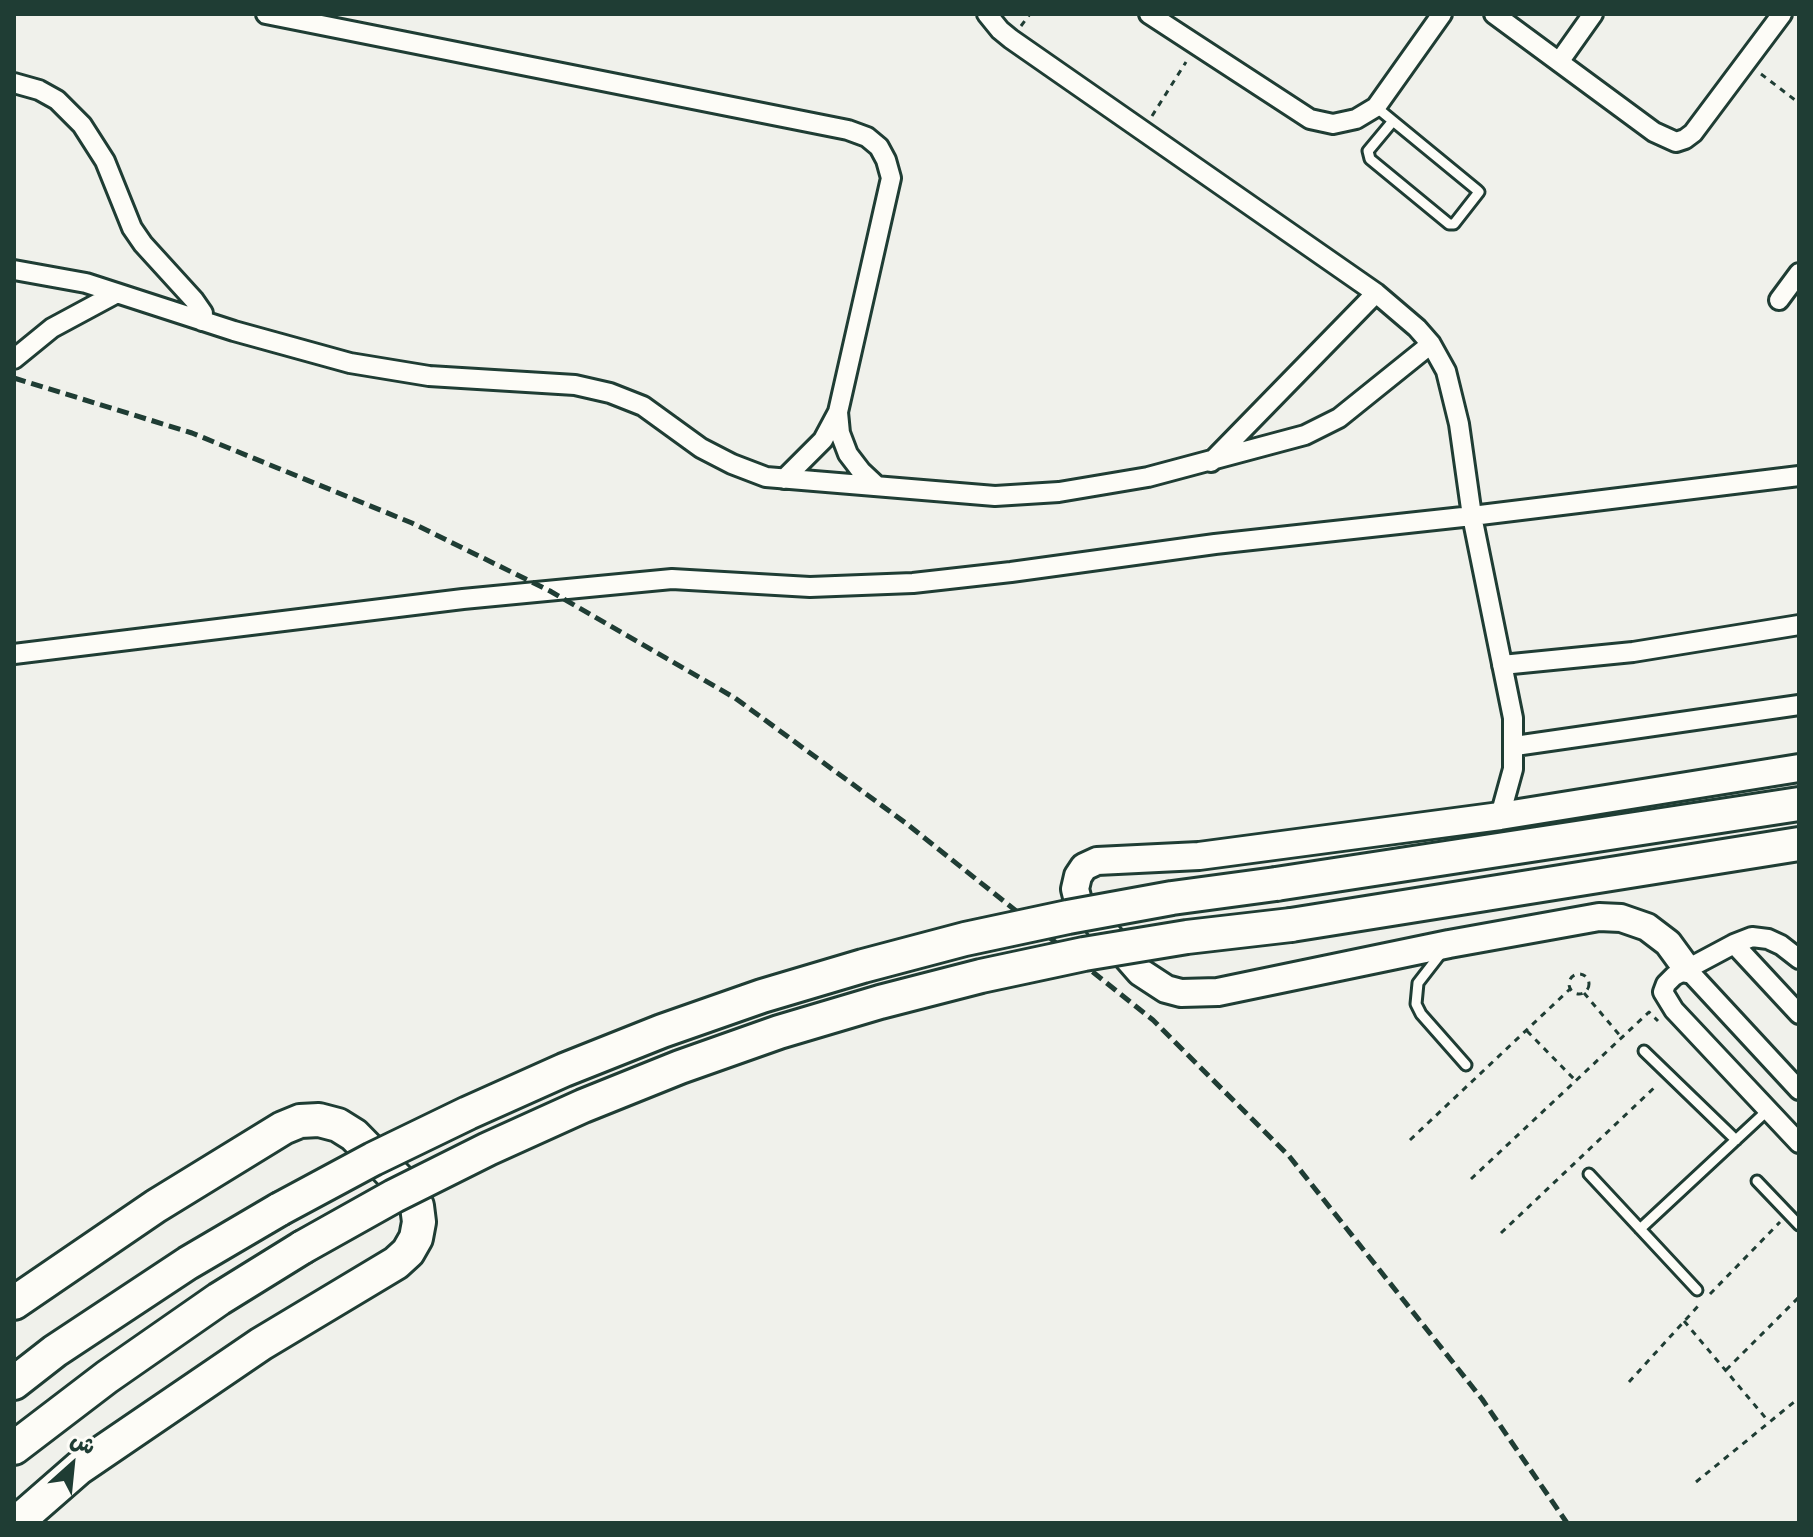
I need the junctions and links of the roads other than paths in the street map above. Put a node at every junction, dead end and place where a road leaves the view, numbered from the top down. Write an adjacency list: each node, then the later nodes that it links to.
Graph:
1 (266, 14): 20 (street)
2 (987, 14): 15 (street)
3 (1149, 14): 10 (street)
4 (1442, 14): 10 (street)
5 (1494, 14): 8 (street)
6 (1593, 14): 8 (street)
7 (1782, 14): 8 (street)
8 (1559, 62)
9 (14, 83): 17 (street)
10 (1376, 107): 11 (lane)
11 (1393, 121): 11 (lane)
12 (14, 270): 14 (street)
13 (1799, 273): 16 (street)
14 (117, 293): 17 (street); 19 (street)
15 (1376, 293): 18 (street); 21 (street)
16 (1779, 300)
17 (202, 321): 23 (street)
18 (1431, 344): 21 (street); 25 (street)
19 (14, 359)
20 (838, 412): 23 (street); 24 (street)
21 (1211, 462): 24 (street)
22 (1799, 476): 25 (street)
23 (784, 479): 24 (street)
24 (877, 486)
25 (1472, 516): 27 (street); 28 (street)
26 (1799, 625): 28 (street)
27 (14, 654)
28 (1502, 665): 30 (street)
29 (1799, 705): 30 (street)
30 (1515, 746): 33 (street)
31 (1799, 768): 33 (street)
32 (1799, 804): 52 (highway, bridge)
33 (1500, 816): 35 (street)
34 (1799, 844): 53 (highway, bridge)
35 (1449, 944): 38 (street); 41 (lane)
36 (1734, 944): 37 (street); 38 (street); 39 (street)
37 (1799, 959)
38 (1687, 969): 42 (street); 43 (street)
39 (1799, 1014)
40 (1644, 1051): 44 (lane)
41 (1466, 1065)
42 (1799, 1090)
43 (1768, 1110): 44 (lane); 45 (street)
44 (1736, 1140): 49 (lane)
45 (1799, 1143)
46 (1589, 1174): 49 (lane)
47 (1757, 1181): 48 (lane)
48 (1799, 1225)
49 (1640, 1229): 50 (lane)
50 (1697, 1290)
51 (14, 1303): 54 (highway)
52 (14, 1383)
53 (14, 1448)
54 (16, 1523)

